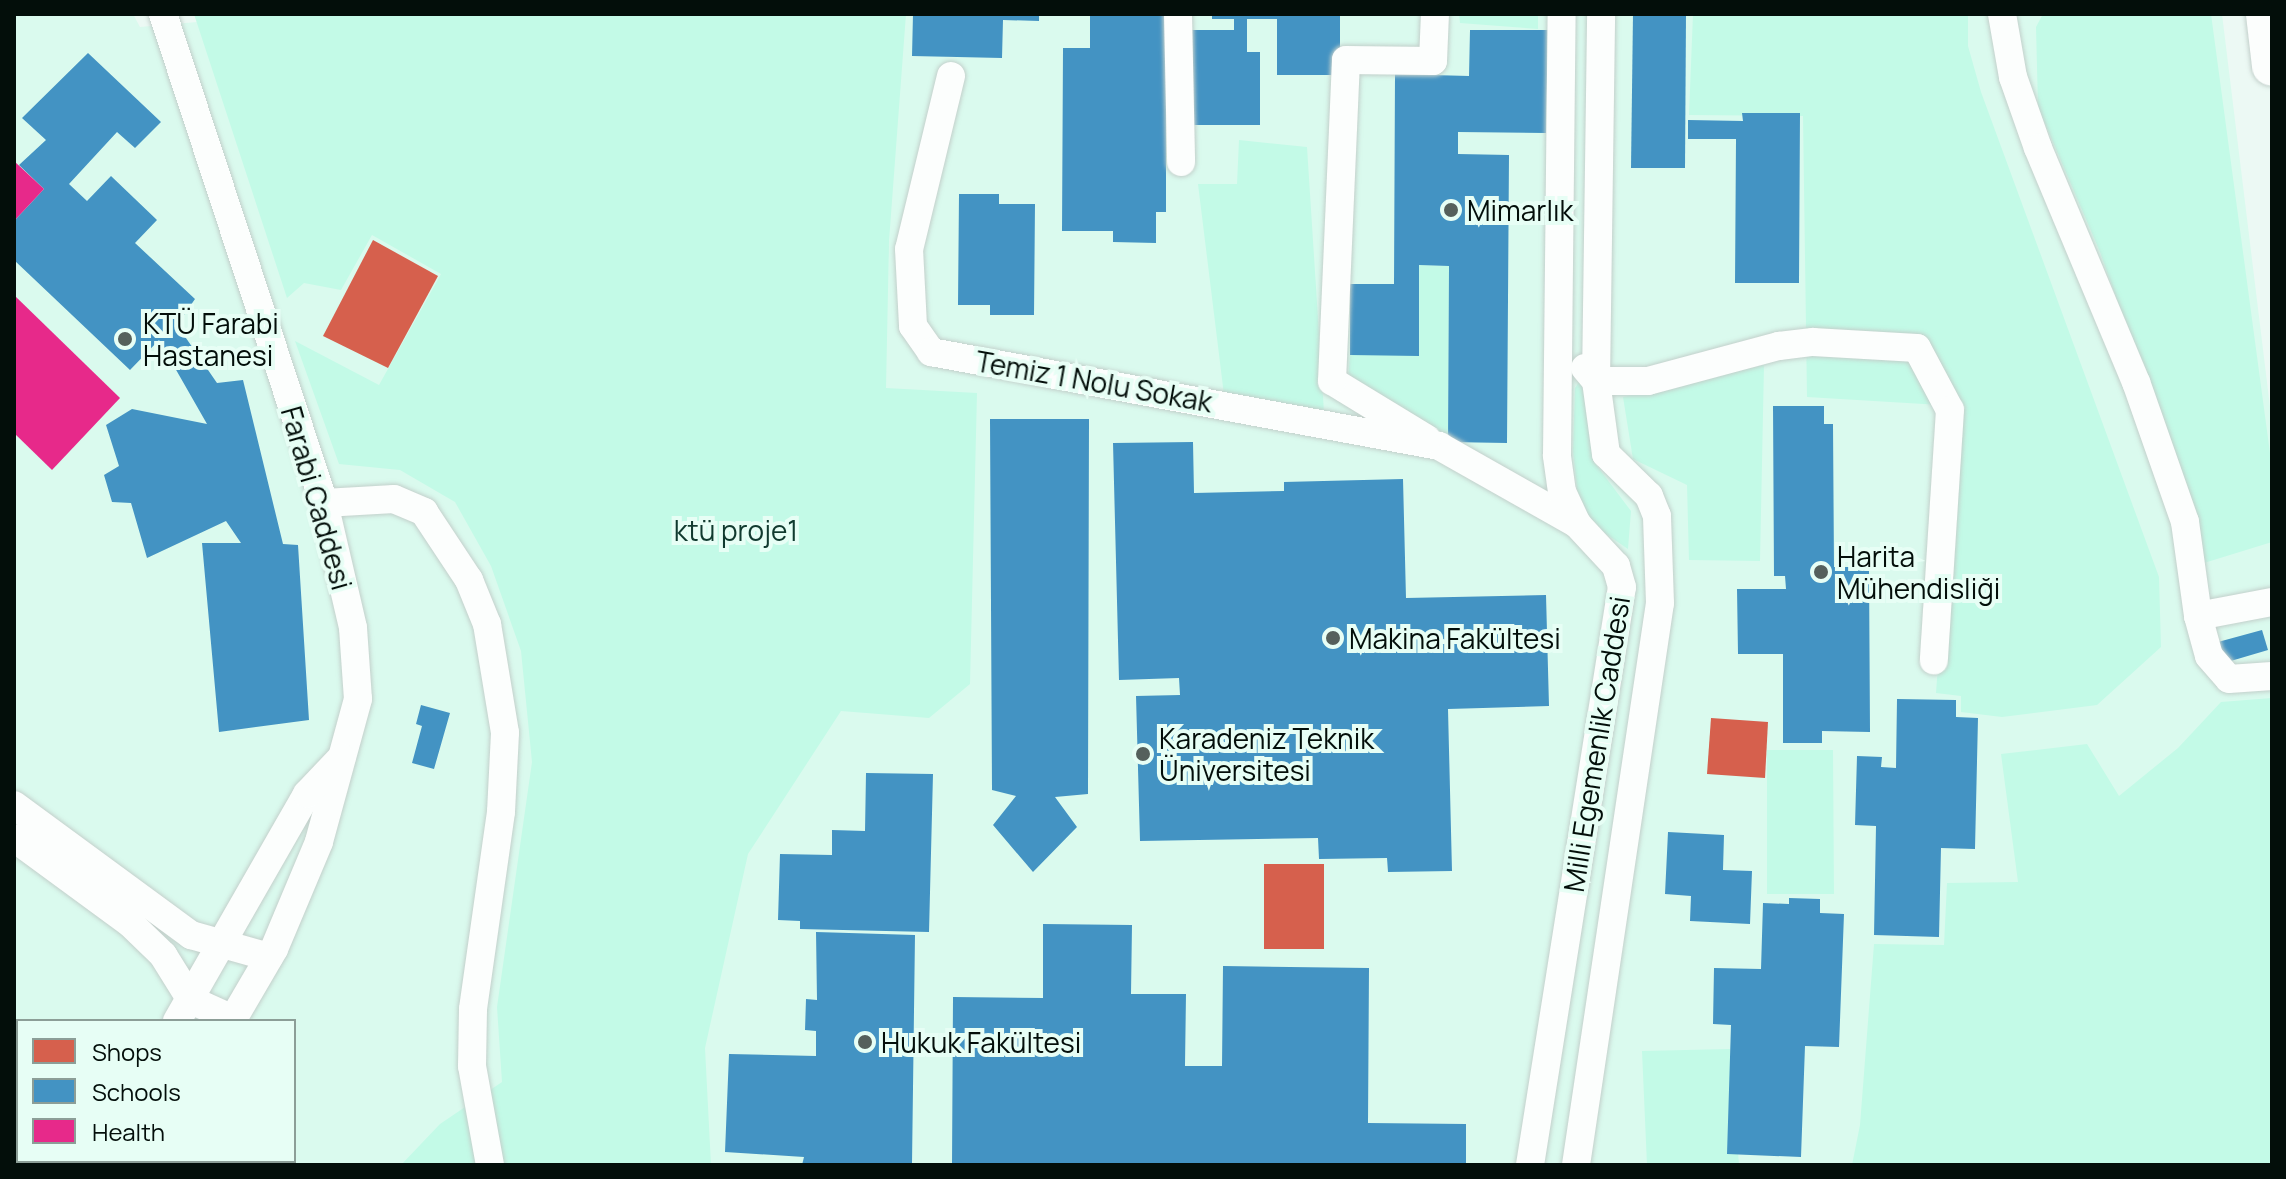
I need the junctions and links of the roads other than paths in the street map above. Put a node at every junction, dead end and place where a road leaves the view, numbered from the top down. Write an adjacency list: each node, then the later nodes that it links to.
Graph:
1 (163, 14): 16 (street, Farabi Caddesi)
2 (1178, 14): 10 (street)
3 (1435, 14): 13 (street)
4 (1562, 14): 11 (street, Milli Egemenlik Caddesi)
5 (1601, 14): 12 (street, Milli Egemenlik Caddesi)
6 (2002, 14): 21 (street)
7 (2266, 14): 8 (highway)
8 (2272, 66)
9 (951, 76): 13 (street, Temiz 1 Nolu Sokak)
10 (1181, 162)
11 (1558, 340): 12 (street); 14 (street, Milli Egemenlik Caddesi)
12 (1596, 381): 18 (street, Milli Egemenlik Caddesi); 22 (street)
13 (1439, 446): 15 (street, Temiz 1 Nolu Sokak)
14 (1557, 455): 15 (street); 17 (street, Milli Egemenlik Caddesi)
15 (1528, 496): 17 (street, Temiz 1 Nolu Sokak)
16 (324, 503): 24 (street, Farabi Caddesi); 32 (street)
17 (1577, 524): 19 (street, Milli Egemenlik Caddesi)
18 (1660, 558): 19 (street); 34 (street, Milli Egemenlik Caddesi)
19 (1616, 566): 33 (street, Milli Egemenlik Caddesi)
20 (2272, 602): 21 (street)
21 (2198, 616): 23 (street)
22 (1934, 660)
23 (2272, 676)
24 (342, 758): 27 (street, Farabi Caddesi); 28 (street, Farabi Caddesi)
25 (14, 805): 27 (street)
26 (14, 838): 29 (street)
27 (221, 947): 28 (street); 29 (street, Farabi Caddesi)
28 (269, 957): 31 (street, Farabi Caddesi)
29 (184, 1010): 30 (street)
30 (228, 1019)
31 (234, 1019)
32 (490, 1165)
33 (1530, 1165)
34 (1576, 1165)

